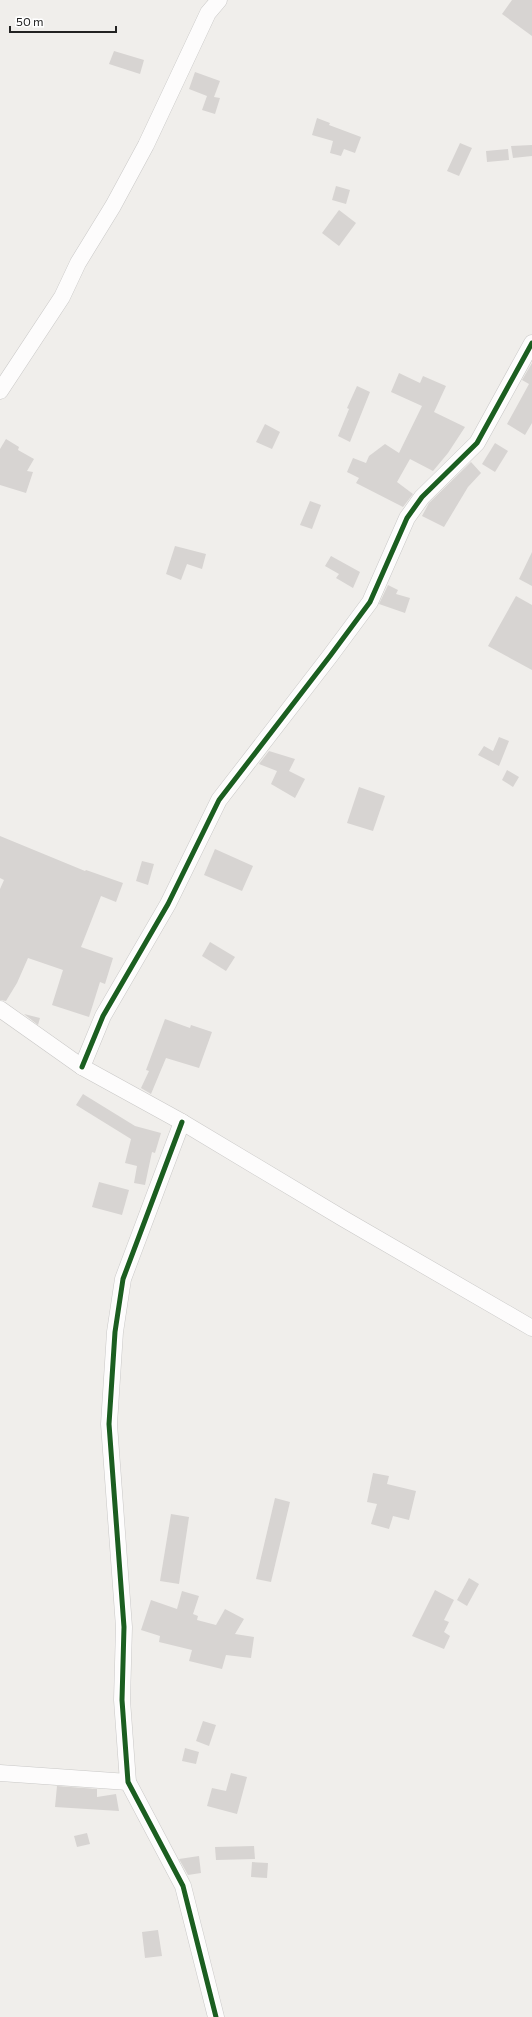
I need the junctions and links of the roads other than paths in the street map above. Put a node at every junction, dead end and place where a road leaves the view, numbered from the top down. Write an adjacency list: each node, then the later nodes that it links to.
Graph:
1 (219, 0): 3 (street)
2 (532, 343): 5 (street)
3 (0, 391)
4 (0, 1009): 5 (street)
5 (82, 1066): 6 (street)
6 (182, 1122): 7 (street); 9 (street)
7 (532, 1328)
8 (0, 1773): 9 (street)
9 (128, 1782): 10 (street)
10 (216, 2017)

